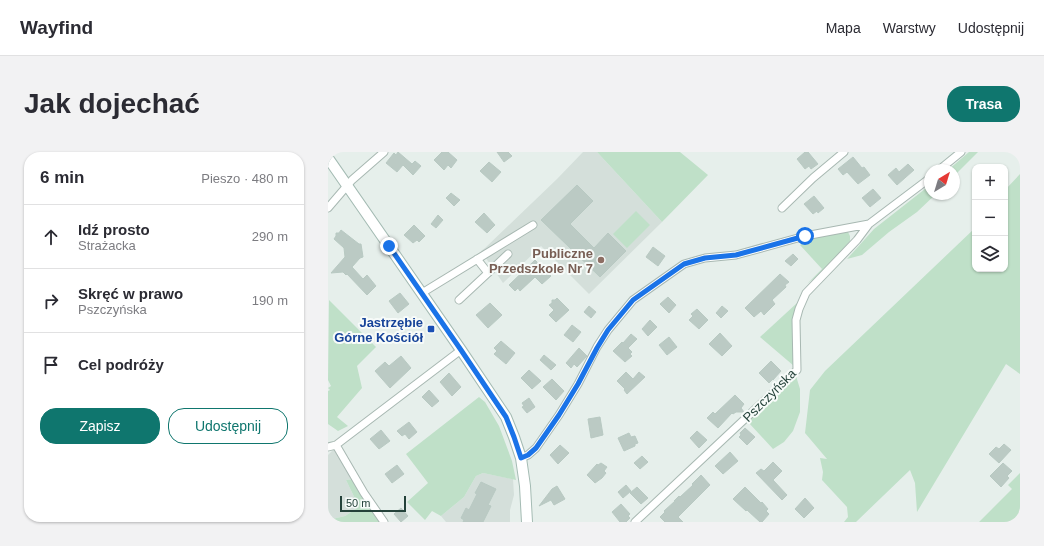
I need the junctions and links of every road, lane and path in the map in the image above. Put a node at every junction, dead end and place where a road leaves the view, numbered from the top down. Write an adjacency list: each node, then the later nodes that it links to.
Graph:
1 (384, 152): 7 (street)
2 (844, 152): 9 (street)
3 (961, 152): 5 (street)
4 (328, 158): 7 (street)
5 (946, 164)
6 (924, 183): 10 (street)
7 (347, 186): 8 (street); 15 (street)
8 (328, 208)
9 (782, 208)
10 (869, 224): 20 (street); 23 (street, Pszczyńska)
11 (533, 225): 13 (street)
12 (508, 254): 14 (street)
13 (477, 260): 14 (street); 15 (street)
14 (488, 273): 16 (street)
15 (422, 293): 17 (street)
16 (459, 300)
17 (461, 350): 18 (street); 20 (street)
18 (336, 444): 19 (street); 21 (street)
19 (328, 447)
20 (524, 456): 22 (street)
21 (384, 522)
22 (527, 522)
23 (635, 522)

